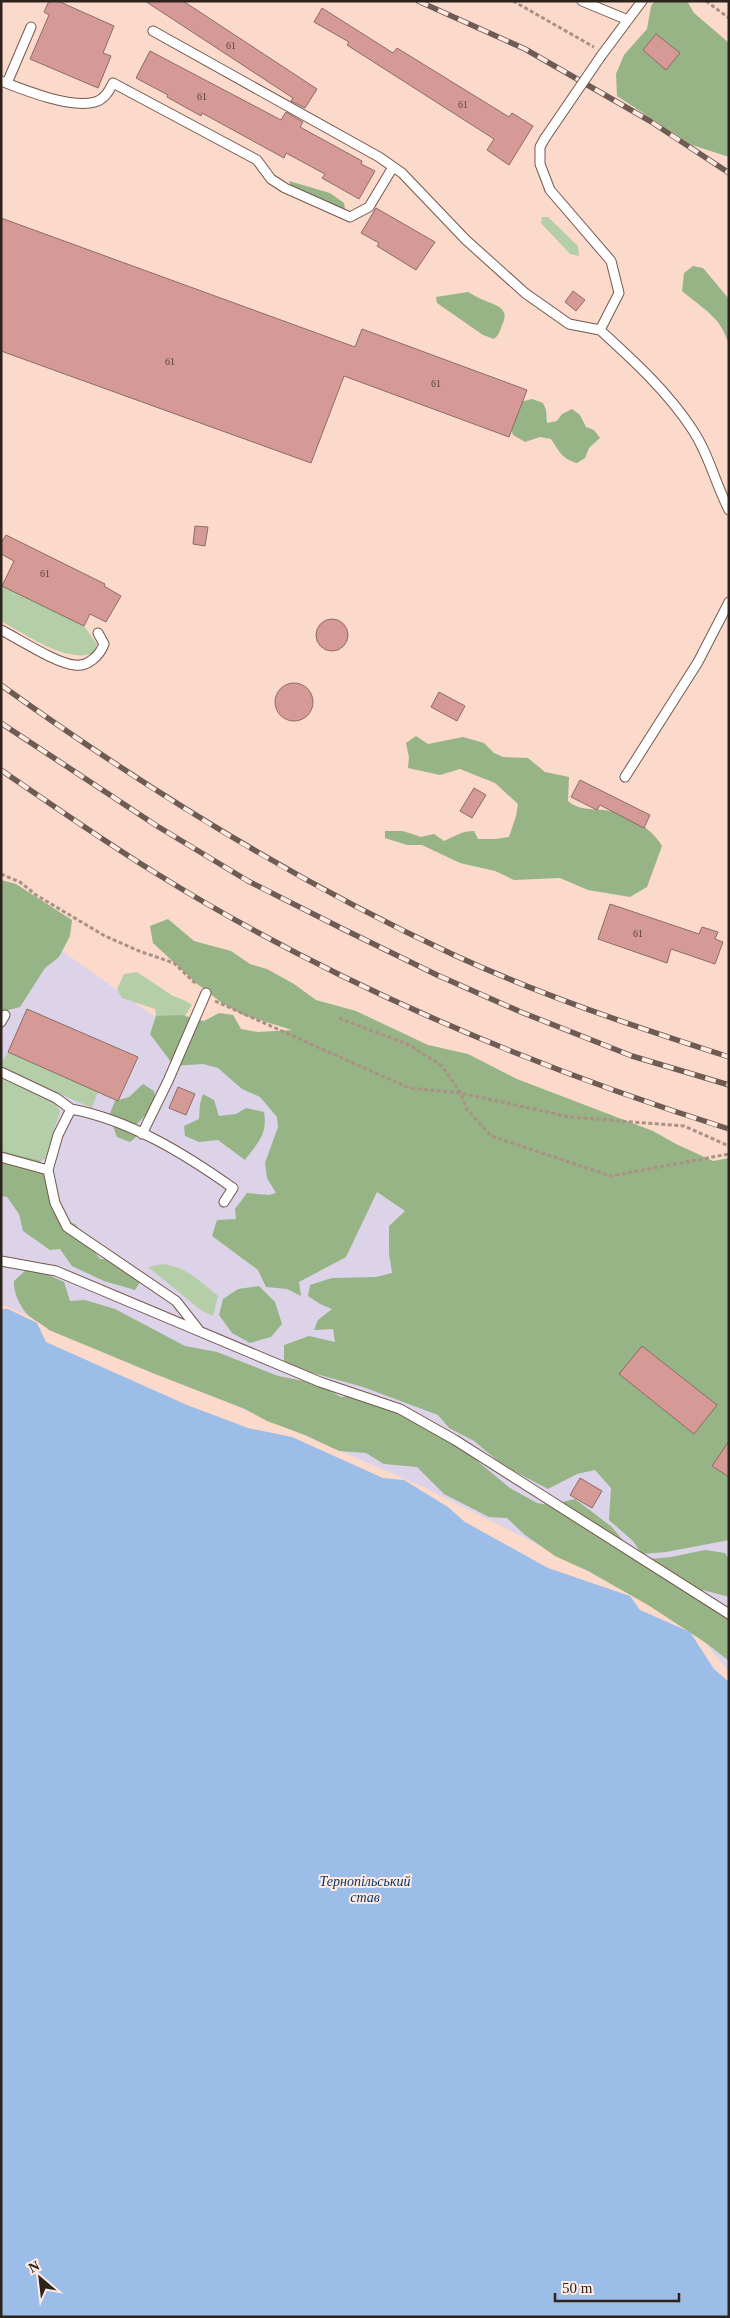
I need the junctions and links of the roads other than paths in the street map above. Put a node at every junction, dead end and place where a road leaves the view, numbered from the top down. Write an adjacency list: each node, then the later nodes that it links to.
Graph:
1 (582, 1): 3 (lane)
2 (642, 1): 3 (lane)
3 (628, 20): 8 (lane, bridge)
4 (31, 27): 6 (lane)
5 (153, 31): 7 (lane)
6 (4, 82): 7 (lane)
7 (393, 167): 8 (lane)
8 (600, 330): 9 (lane)
9 (729, 510)
10 (729, 602): 13 (lane)
11 (1, 630): 12 (lane)
12 (98, 633)
13 (625, 777)
14 (206, 993): 17 (lane)
15 (1, 1072): 16 (lane)
16 (71, 1109): 17 (lane); 19 (lane)
17 (142, 1134): 20 (lane)
18 (1, 1158): 19 (lane)
19 (48, 1170): 22 (lane)
20 (224, 1202)
21 (1, 1261): 22 (lane)
22 (198, 1329): 23 (lane)
23 (729, 1614)

